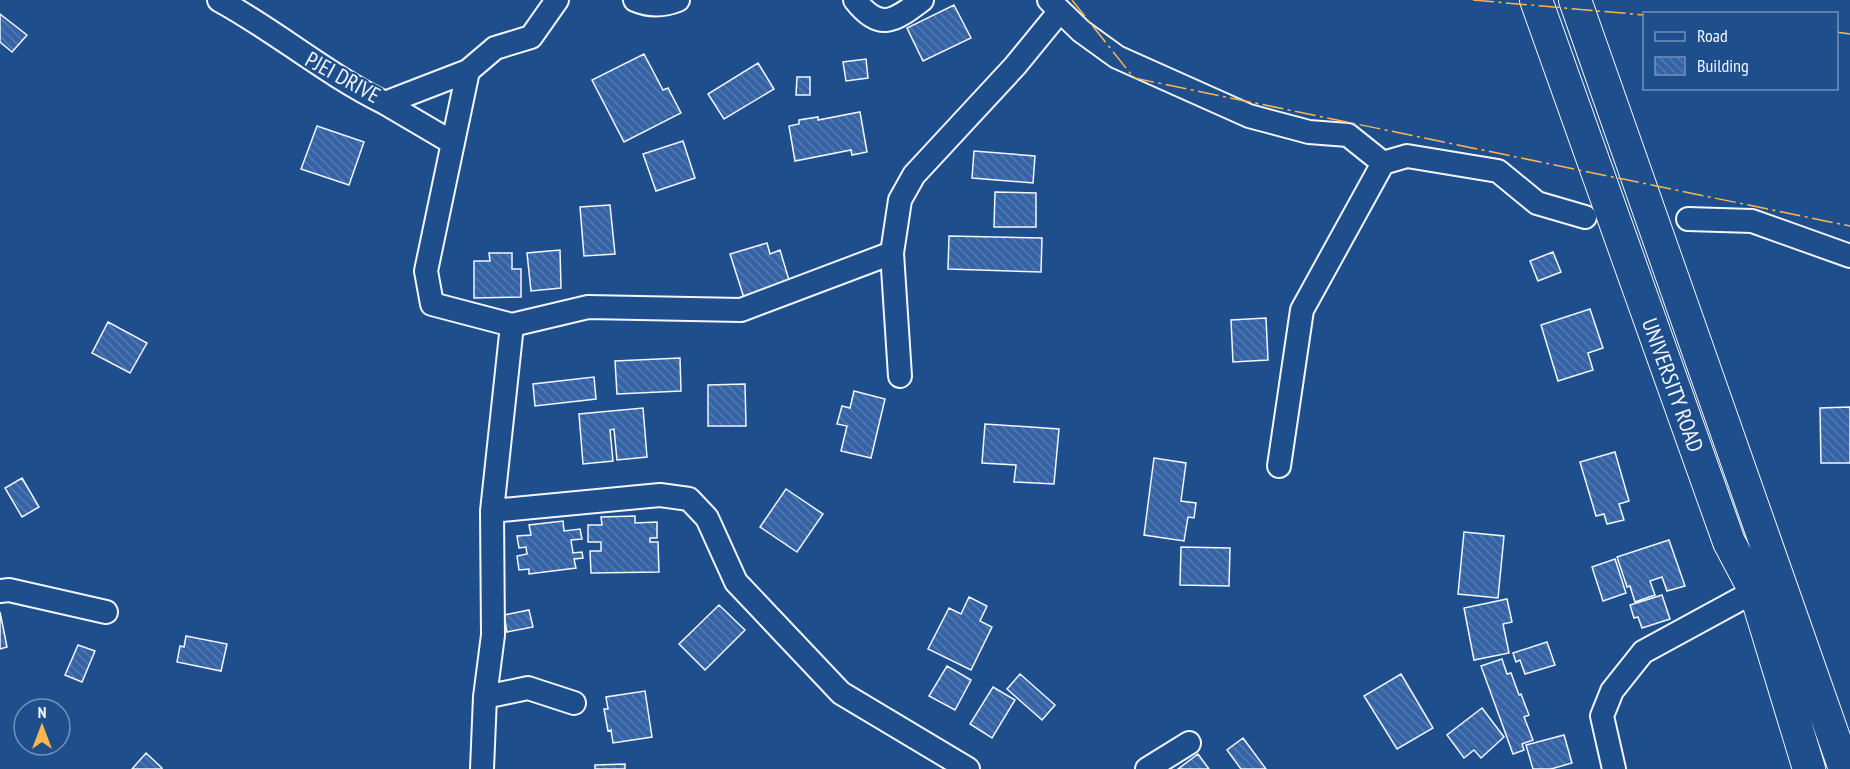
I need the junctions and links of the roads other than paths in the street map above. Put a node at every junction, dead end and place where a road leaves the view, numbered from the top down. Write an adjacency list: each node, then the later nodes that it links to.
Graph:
1 (219, 0): 11 (street, PJEI DRIVE)
2 (557, 0): 10 (street, PJEI DRIVE)
3 (634, 0): 4 (street)
4 (678, 0)
5 (855, 0): 6 (street)
6 (922, 0)
7 (1536, 0): 23 (highway, UNIVERSITY ROAD)
8 (1575, 0): 33 (highway, UNIVERSITY ROAD)
9 (1055, 5): 13 (street); 16 (street)
10 (468, 71): 11 (street, PJEI DRIVE); 12 (street)
11 (385, 103): 12 (street)
12 (453, 143): 18 (street)
13 (1383, 163): 14 (street); 20 (street)
14 (1585, 217)
15 (1688, 219): 17 (street)
16 (892, 253): 18 (street); 19 (street)
17 (1850, 256)
18 (512, 325): 21 (street)
19 (900, 376)
20 (1279, 466)
21 (492, 511): 25 (street); 29 (street)
22 (0, 591): 24 (street)
23 (1755, 591): 31 (street); 32 (highway, UNIVERSITY ROAD)
24 (106, 612)
25 (485, 697): 26 (street); 28 (street)
26 (574, 703)
27 (1189, 743): 30 (street)
28 (482, 769)
29 (968, 769)
30 (1148, 769)
31 (1614, 769)
32 (1809, 769)
33 (1845, 769)

